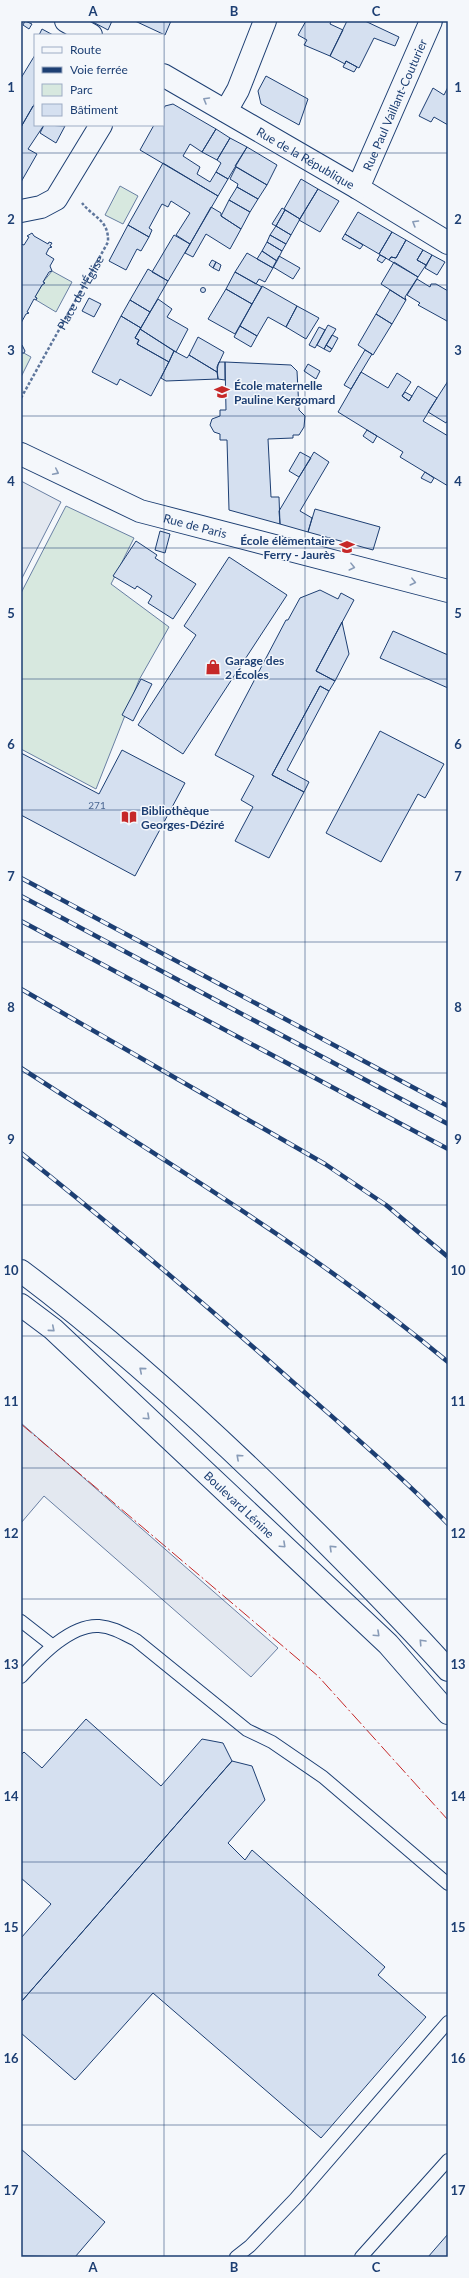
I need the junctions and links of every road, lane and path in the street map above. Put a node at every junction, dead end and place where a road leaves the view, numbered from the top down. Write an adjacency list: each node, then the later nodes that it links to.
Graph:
1 (66, 21): 4 (street)
2 (265, 21): 6 (street)
3 (431, 21): 8 (street, Rue Paul Vaillant-Couturier)
4 (89, 34)
5 (164, 76): 6 (street, Rue de la République, one-way to 5)
6 (226, 111): 8 (street, Rue de la République)
7 (99, 126): 10 (street)
8 (358, 188): 11 (street, Rue de la République, one-way to 8)
9 (79, 199): 12 (path, Place de l'Église)
10 (21, 211)
11 (448, 243)
12 (21, 398)
13 (21, 454): 14 (street, Rue de Paris, one-way to 14)
14 (448, 591)
15 (21, 1271): 19 (street, one-way to 15)
16 (21, 1305): 21 (street, Boulevard Lénine, one-way to 21)
17 (21, 1621): 18 (lane)
18 (53, 1646): 20 (lane); 22 (lane)
19 (448, 1670)
20 (21, 1677)
21 (448, 1713)
22 (448, 1884)
23 (448, 2022): 25 (lane)
24 (448, 2160): 26 (lane)
25 (236, 2257)
26 (361, 2257)

